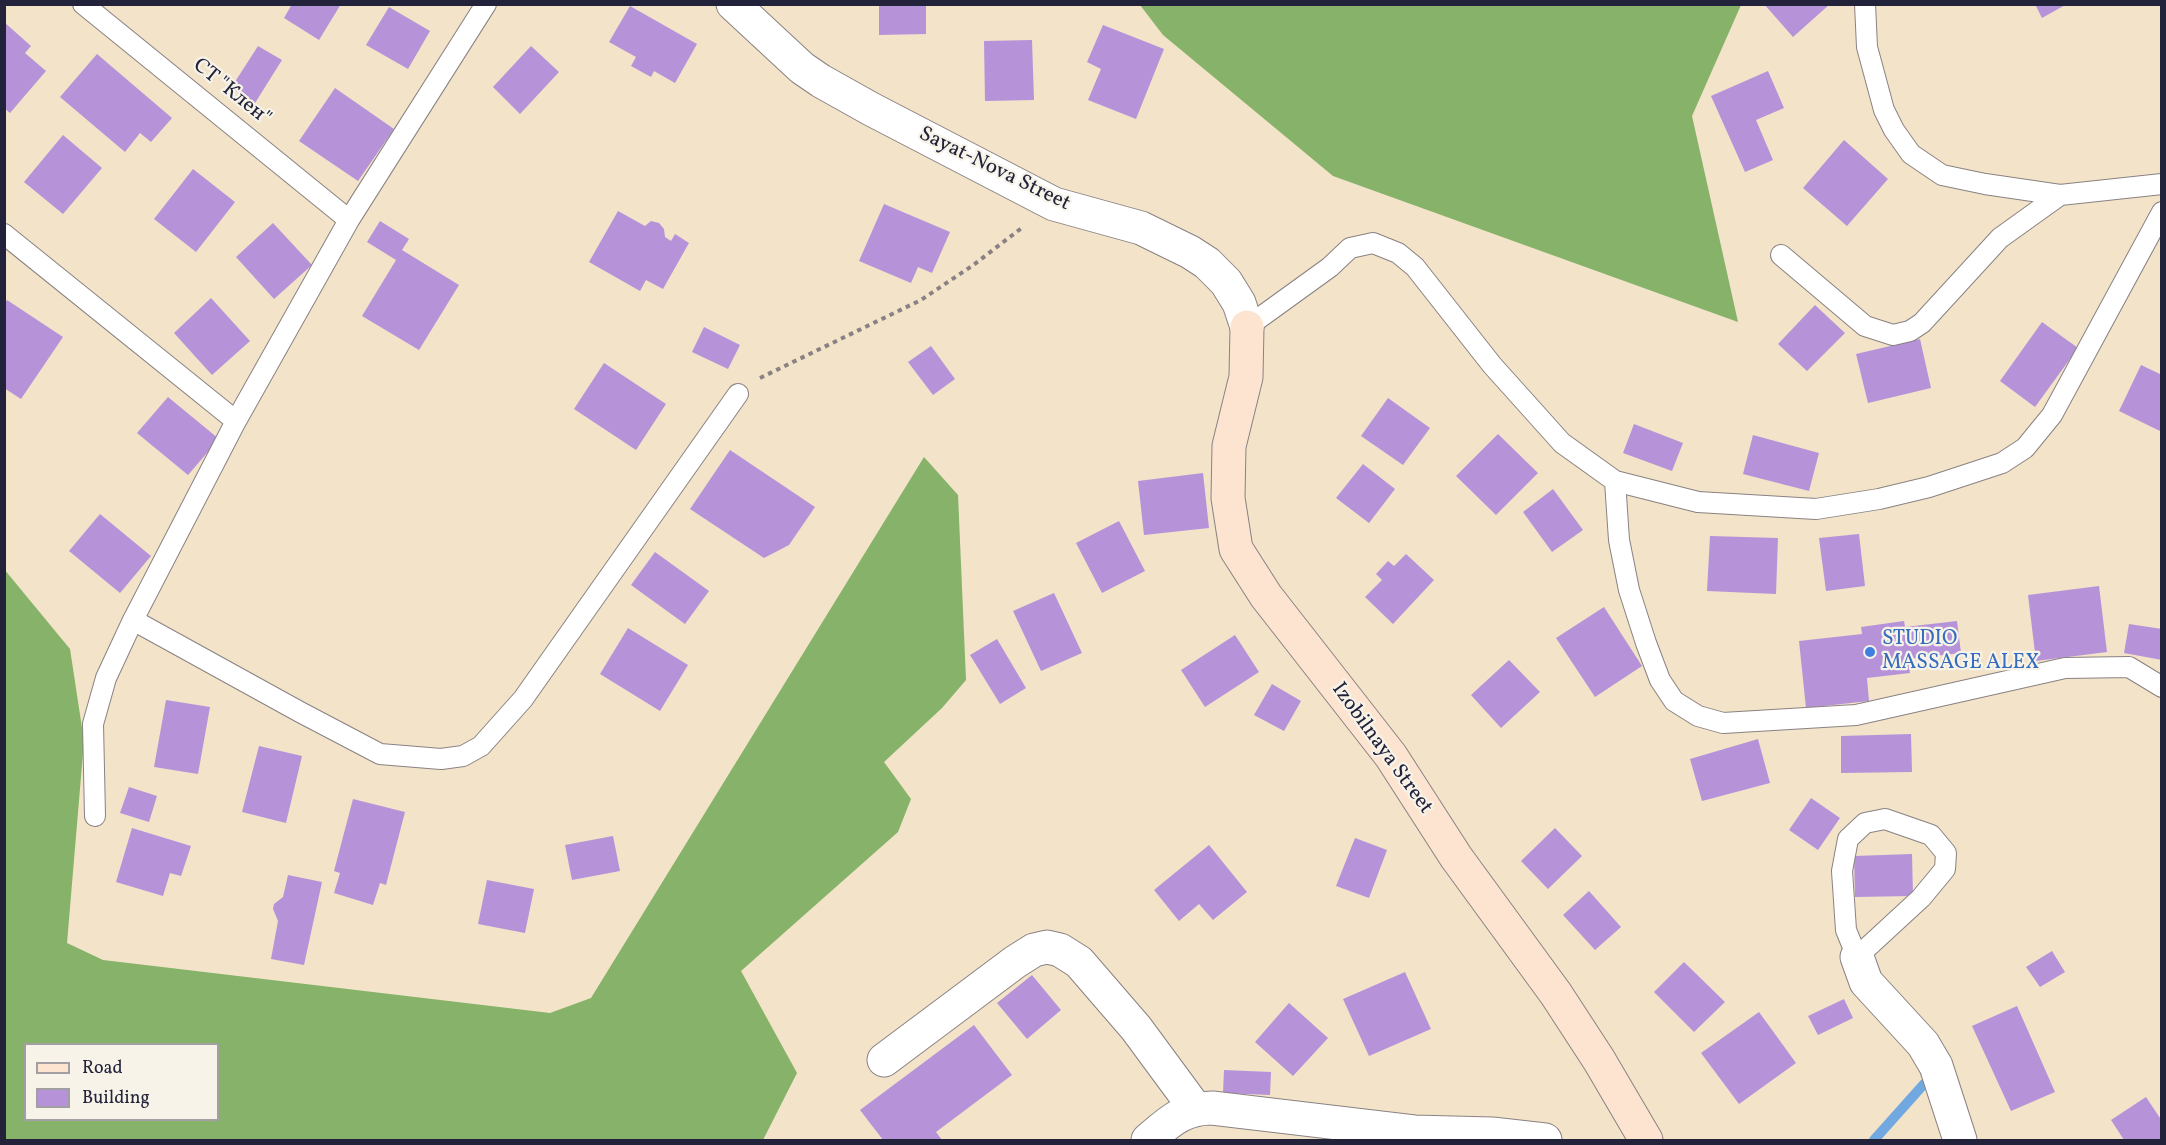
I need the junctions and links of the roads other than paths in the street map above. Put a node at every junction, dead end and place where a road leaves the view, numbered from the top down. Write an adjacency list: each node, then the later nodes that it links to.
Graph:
1 (83, 4): 8 (lane, СТ "Клен")
2 (486, 4): 8 (lane)
3 (733, 4): 11 (street, Sayat-Nova Street)
4 (1865, 4): 6 (lane)
5 (2162, 184): 6 (lane)
6 (2061, 195): 10 (lane)
7 (2162, 212): 14 (lane)
8 (349, 220): 13 (lane)
9 (4, 234): 13 (lane)
10 (1781, 255)
11 (1247, 327): 14 (lane); 24 (street, Izobilnaya Street)
12 (738, 394): 15 (lane)
13 (236, 421): 15 (lane)
14 (1615, 481): 16 (lane)
15 (134, 620): 17 (lane)
16 (2162, 687)
17 (94, 816)
18 (1857, 957): 18 (lane); 25 (street)
19 (884, 1060): 20 (street)
20 (1195, 1108): 21 (street); 22 (street)
21 (1414, 1136): 23 (street)
22 (1148, 1140)
23 (1545, 1140)
24 (1646, 1140)
25 (1960, 1140)

